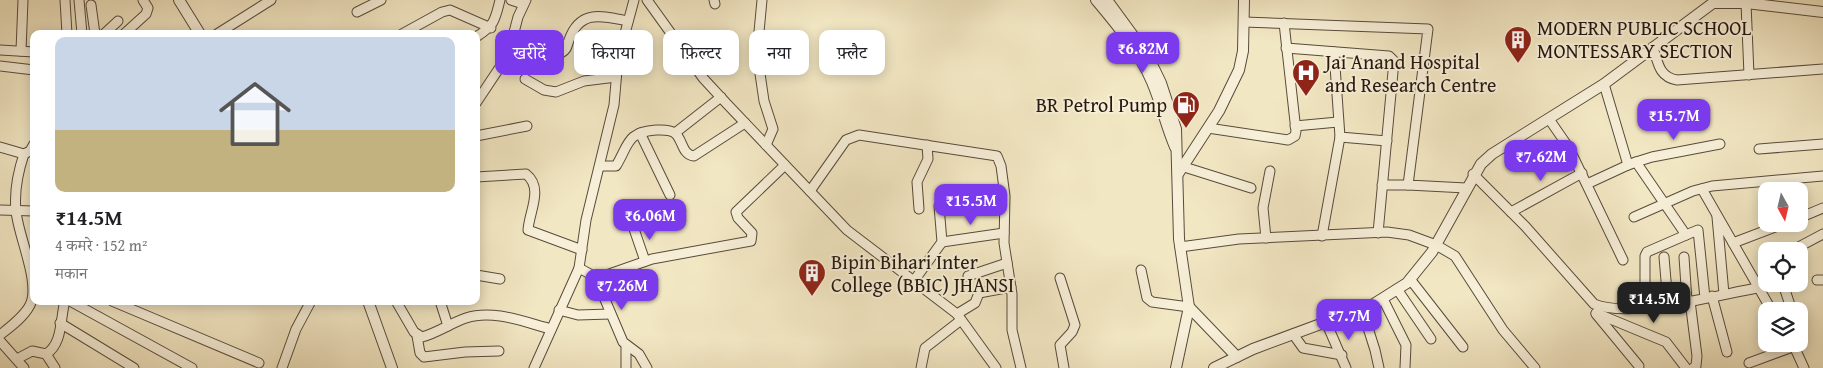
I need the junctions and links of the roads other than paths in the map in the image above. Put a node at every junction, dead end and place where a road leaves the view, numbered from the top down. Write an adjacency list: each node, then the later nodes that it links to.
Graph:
1 (23, 0): 39 (street)
2 (65, 0): 26 (street)
3 (79, 0): 27 (street)
4 (143, 0): 30 (street)
5 (179, 0): 31 (street)
6 (271, 0): 32 (street)
7 (380, 0): 19 (street)
8 (500, 0): 25 (street)
9 (512, 0): 16 (street)
10 (634, 0): 22 (street)
11 (647, 0): 52 (street)
12 (762, 0): 67 (street)
13 (1096, 0): 70 (street)
14 (1107, 0): 70 (street)
15 (1244, 0): 23 (street)
16 (525, 2): 34 (street)
17 (1746, 3): 20 (street); 36 (street); 47 (street)
18 (92, 5): 28 (street)
19 (357, 12)
20 (1823, 12)
21 (118, 21): 29 (street)
22 (628, 21): 40 (street); 48 (street)
23 (1244, 22): 24 (street); 58 (street)
24 (1284, 23): 37 (street); 86 (street)
25 (491, 28): 33 (street); 35 (street)
26 (67, 30)
27 (82, 30)
28 (95, 30)
29 (108, 30)
30 (128, 30)
31 (198, 30)
32 (223, 30)
33 (410, 30)
34 (516, 30)
35 (480, 35)
36 (1653, 47): 47 (street); 50 (street)
37 (1286, 48): 42 (street); 57 (street)
38 (0, 50): 39 (street)
39 (20, 51): 41 (street)
40 (564, 51)
41 (30, 52)
42 (1334, 52): 54 (street); 63 (street)
43 (0, 66): 45 (street)
44 (1823, 69): 47 (street)
45 (30, 70)
46 (495, 74): 51 (street)
47 (1749, 75)
48 (616, 77): 49 (street); 75 (street)
49 (525, 79)
50 (1604, 84): 53 (street); 73 (street)
51 (480, 97)
52 (720, 97): 55 (street); 60 (street)
53 (1549, 119): 78 (street); 79 (street)
54 (1338, 122): 57 (street); 62 (street)
55 (745, 123): 60 (street); 67 (street)
56 (527, 126): 61 (street)
57 (1295, 126): 58 (street)
58 (1208, 128): 76 (street)
59 (640, 133): 60 (street); 75 (street); 91 (street)
60 (675, 133)
61 (480, 135)
62 (1340, 137): 63 (street); 109 (street)
63 (1387, 141): 84 (street)
64 (927, 144): 90 (street); 95 (street); 105 (street)
65 (1720, 144): 73 (street)
66 (1823, 144): 69 (street)
67 (766, 145): 74 (street)
68 (0, 147): 72 (street)
69 (1759, 149)
70 (1177, 150): 76 (street)
71 (30, 151): 72 (street)
72 (24, 154): 97 (street)
73 (1632, 163): 85 (street); 92 (street)
74 (786, 164): 90 (street); 120 (street)
75 (600, 166): 116 (street)
76 (1179, 170): 87 (street); 115 (street)
77 (1270, 171): 110 (street)
78 (1582, 173): 85 (street); 99 (street)
79 (1473, 174): 88 (street); 99 (street)
80 (487, 176): 82 (street); 83 (street); 116 (street)
81 (1823, 176): 89 (street)
82 (480, 177)
83 (480, 179)
84 (1382, 184): 86 (street); 106 (street)
85 (1587, 184): 119 (street)
86 (1408, 185): 88 (street)
87 (1251, 188)
88 (1466, 188): 114 (street)
89 (1702, 189): 92 (street); 101 (street)
90 (810, 191): 131 (street)
91 (670, 195)
92 (1665, 202): 102 (street); 108 (street)
93 (939, 206): 111 (street)
94 (1823, 208): 100 (street)
95 (920, 209)
96 (0, 210): 97 (street)
97 (16, 211): 98 (street); 123 (street)
98 (30, 212)
99 (1511, 212): 152 (street)
100 (1808, 214)
101 (1717, 215): 113 (street); 135 (street)
102 (1634, 217)
103 (634, 229): 120 (street)
104 (1762, 232): 113 (street)
105 (1004, 233): 111 (street); 121 (street)
106 (1378, 233): 109 (street); 114 (street)
107 (1823, 234): 112 (street)
108 (1686, 235): 136 (street); 150 (street)
109 (1322, 236): 110 (street)
110 (1266, 238): 115 (street)
111 (942, 242): 131 (street)
112 (1808, 242)
113 (1733, 243): 133 (street)
114 (1436, 245): 130 (street); 196 (street)
115 (1180, 247): 149 (street)
116 (582, 250): 122 (street)
117 (1664, 257): 140 (street)
118 (1684, 257): 138 (street)
119 (1623, 260)
120 (645, 261): 129 (street)
121 (1007, 263): 126 (street); 132 (street)
122 (579, 268): 129 (street); 153 (street)
123 (30, 270)
124 (1141, 270): 149 (street)
125 (480, 276): 128 (street)
126 (968, 276)
127 (1060, 278): 190 (street)
128 (500, 279)
129 (595, 279): 154 (street)
130 (1410, 279): 134 (street); 166 (street)
131 (913, 282): 155 (street)
132 (1011, 287): 155 (street); 189 (street)
133 (1757, 288): 135 (street); 139 (street)
134 (1397, 289): 137 (street); 163 (street)
135 (1724, 294): 136 (street)
136 (1708, 297): 138 (street); 168 (street)
137 (1383, 299): 151 (street); 195 (street)
138 (1688, 301): 140 (street); 198 (street)
139 (1766, 302)
140 (1668, 304): 150 (street)
141 (30, 305): 161 (street)
142 (64, 305): 157 (street)
143 (77, 305): 181 (street)
144 (121, 305): 175 (street)
145 (309, 305): 182 (street)
146 (369, 305): 183 (street)
147 (398, 305): 162 (street)
148 (441, 305): 158 (street)
149 (1189, 306): 173 (street); 191 (street)
150 (1644, 307): 152 (street)
151 (1362, 309): 156 (street); 194 (street)
152 (1595, 309): 177 (street); 197 (street)
153 (559, 310): 154 (street); 159 (street)
154 (610, 314): 165 (street)
155 (959, 317): 187 (street); 188 (street)
156 (1326, 322): 160 (street); 172 (street)
157 (60, 323): 171 (street); 180 (street)
158 (448, 326): 159 (street); 162 (street)
159 (551, 329): 184 (street)
160 (1293, 334): 172 (street); 173 (street)
161 (0, 336)
162 (417, 336): 167 (street)
163 (1431, 340)
164 (0, 341): 174 (street)
165 (626, 346): 185 (street); 186 (street)
166 (1463, 347)
167 (499, 351)
168 (1727, 352)
169 (1776, 352): 176 (street)
170 (1797, 352): 199 (street)
171 (46, 354): 174 (street); 179 (street)
172 (1342, 355): 193 (street)
173 (1237, 357): 192 (street)
174 (16, 359): 178 (street)
175 (259, 363)
176 (1749, 363)
177 (1639, 366)
178 (24, 368)
179 (55, 368)
180 (134, 368)
181 (192, 368)
182 (282, 368)
183 (392, 368)
184 (534, 368)
185 (626, 368)
186 (647, 368)
187 (921, 368)
188 (996, 368)
189 (1021, 368)
190 (1064, 368)
191 (1176, 368)
192 (1214, 368)
193 (1346, 368)
194 (1378, 368)
195 (1405, 368)
196 (1535, 368)
197 (1686, 368)
198 (1693, 368)
199 (1804, 368)

